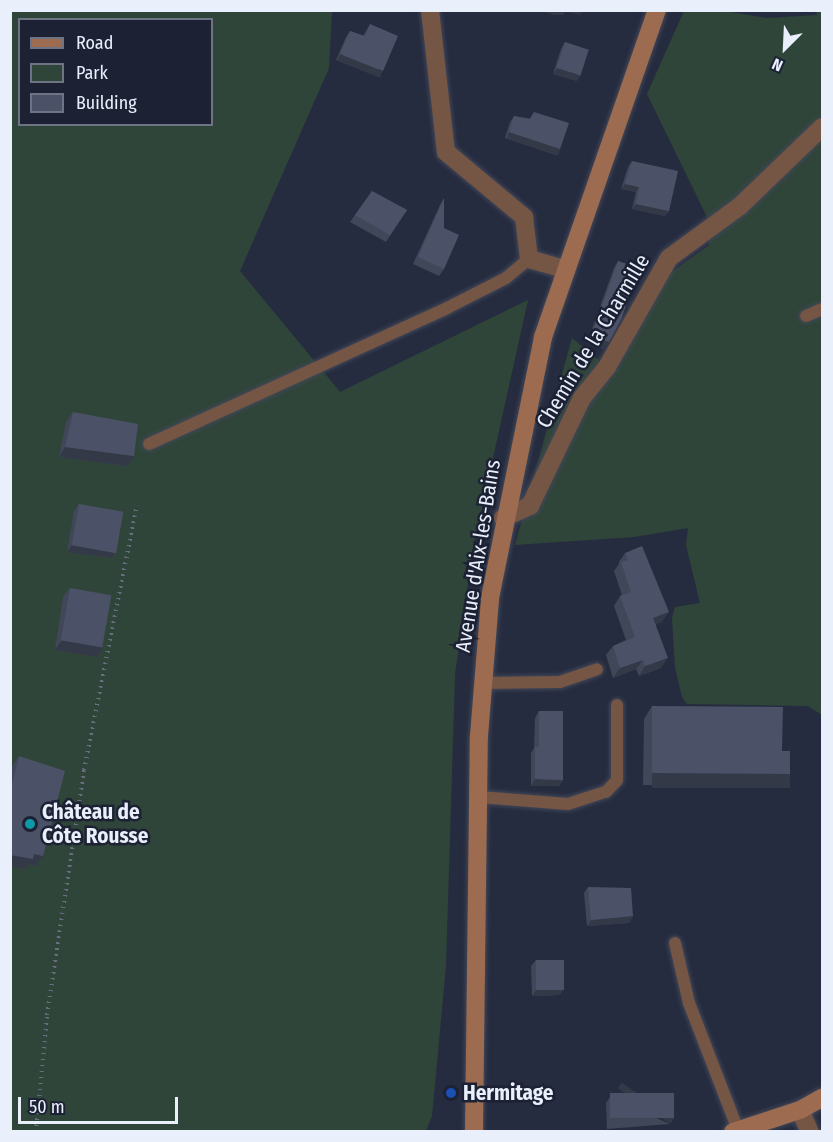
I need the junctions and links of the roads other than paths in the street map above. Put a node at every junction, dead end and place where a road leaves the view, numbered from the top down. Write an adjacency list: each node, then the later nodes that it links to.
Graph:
1 (430, 10): 4 (street)
2 (657, 10): 5 (main road, Avenue d'Aix-les-Bains)
3 (822, 127): 9 (street, Chemin de la Charmille)
4 (529, 259): 5 (street); 8 (lane)
5 (565, 269): 9 (main road, Avenue d'Aix-les-Bains)
6 (822, 309): 7 (lane)
7 (806, 316)
8 (149, 444)
9 (503, 518): 11 (main road, Avenue d'Aix-les-Bains)
10 (597, 669): 11 (lane)
11 (482, 683): 13 (main road, Avenue d'Aix-les-Bains)
12 (617, 705): 13 (lane)
13 (479, 797): 17 (main road, Avenue d'Aix-les-Bains)
14 (675, 943): 18 (lane)
15 (822, 1099): 16 (main road)
16 (800, 1110): 18 (main road); 19 (street)
17 (474, 1131)
18 (736, 1131)
19 (810, 1131)

